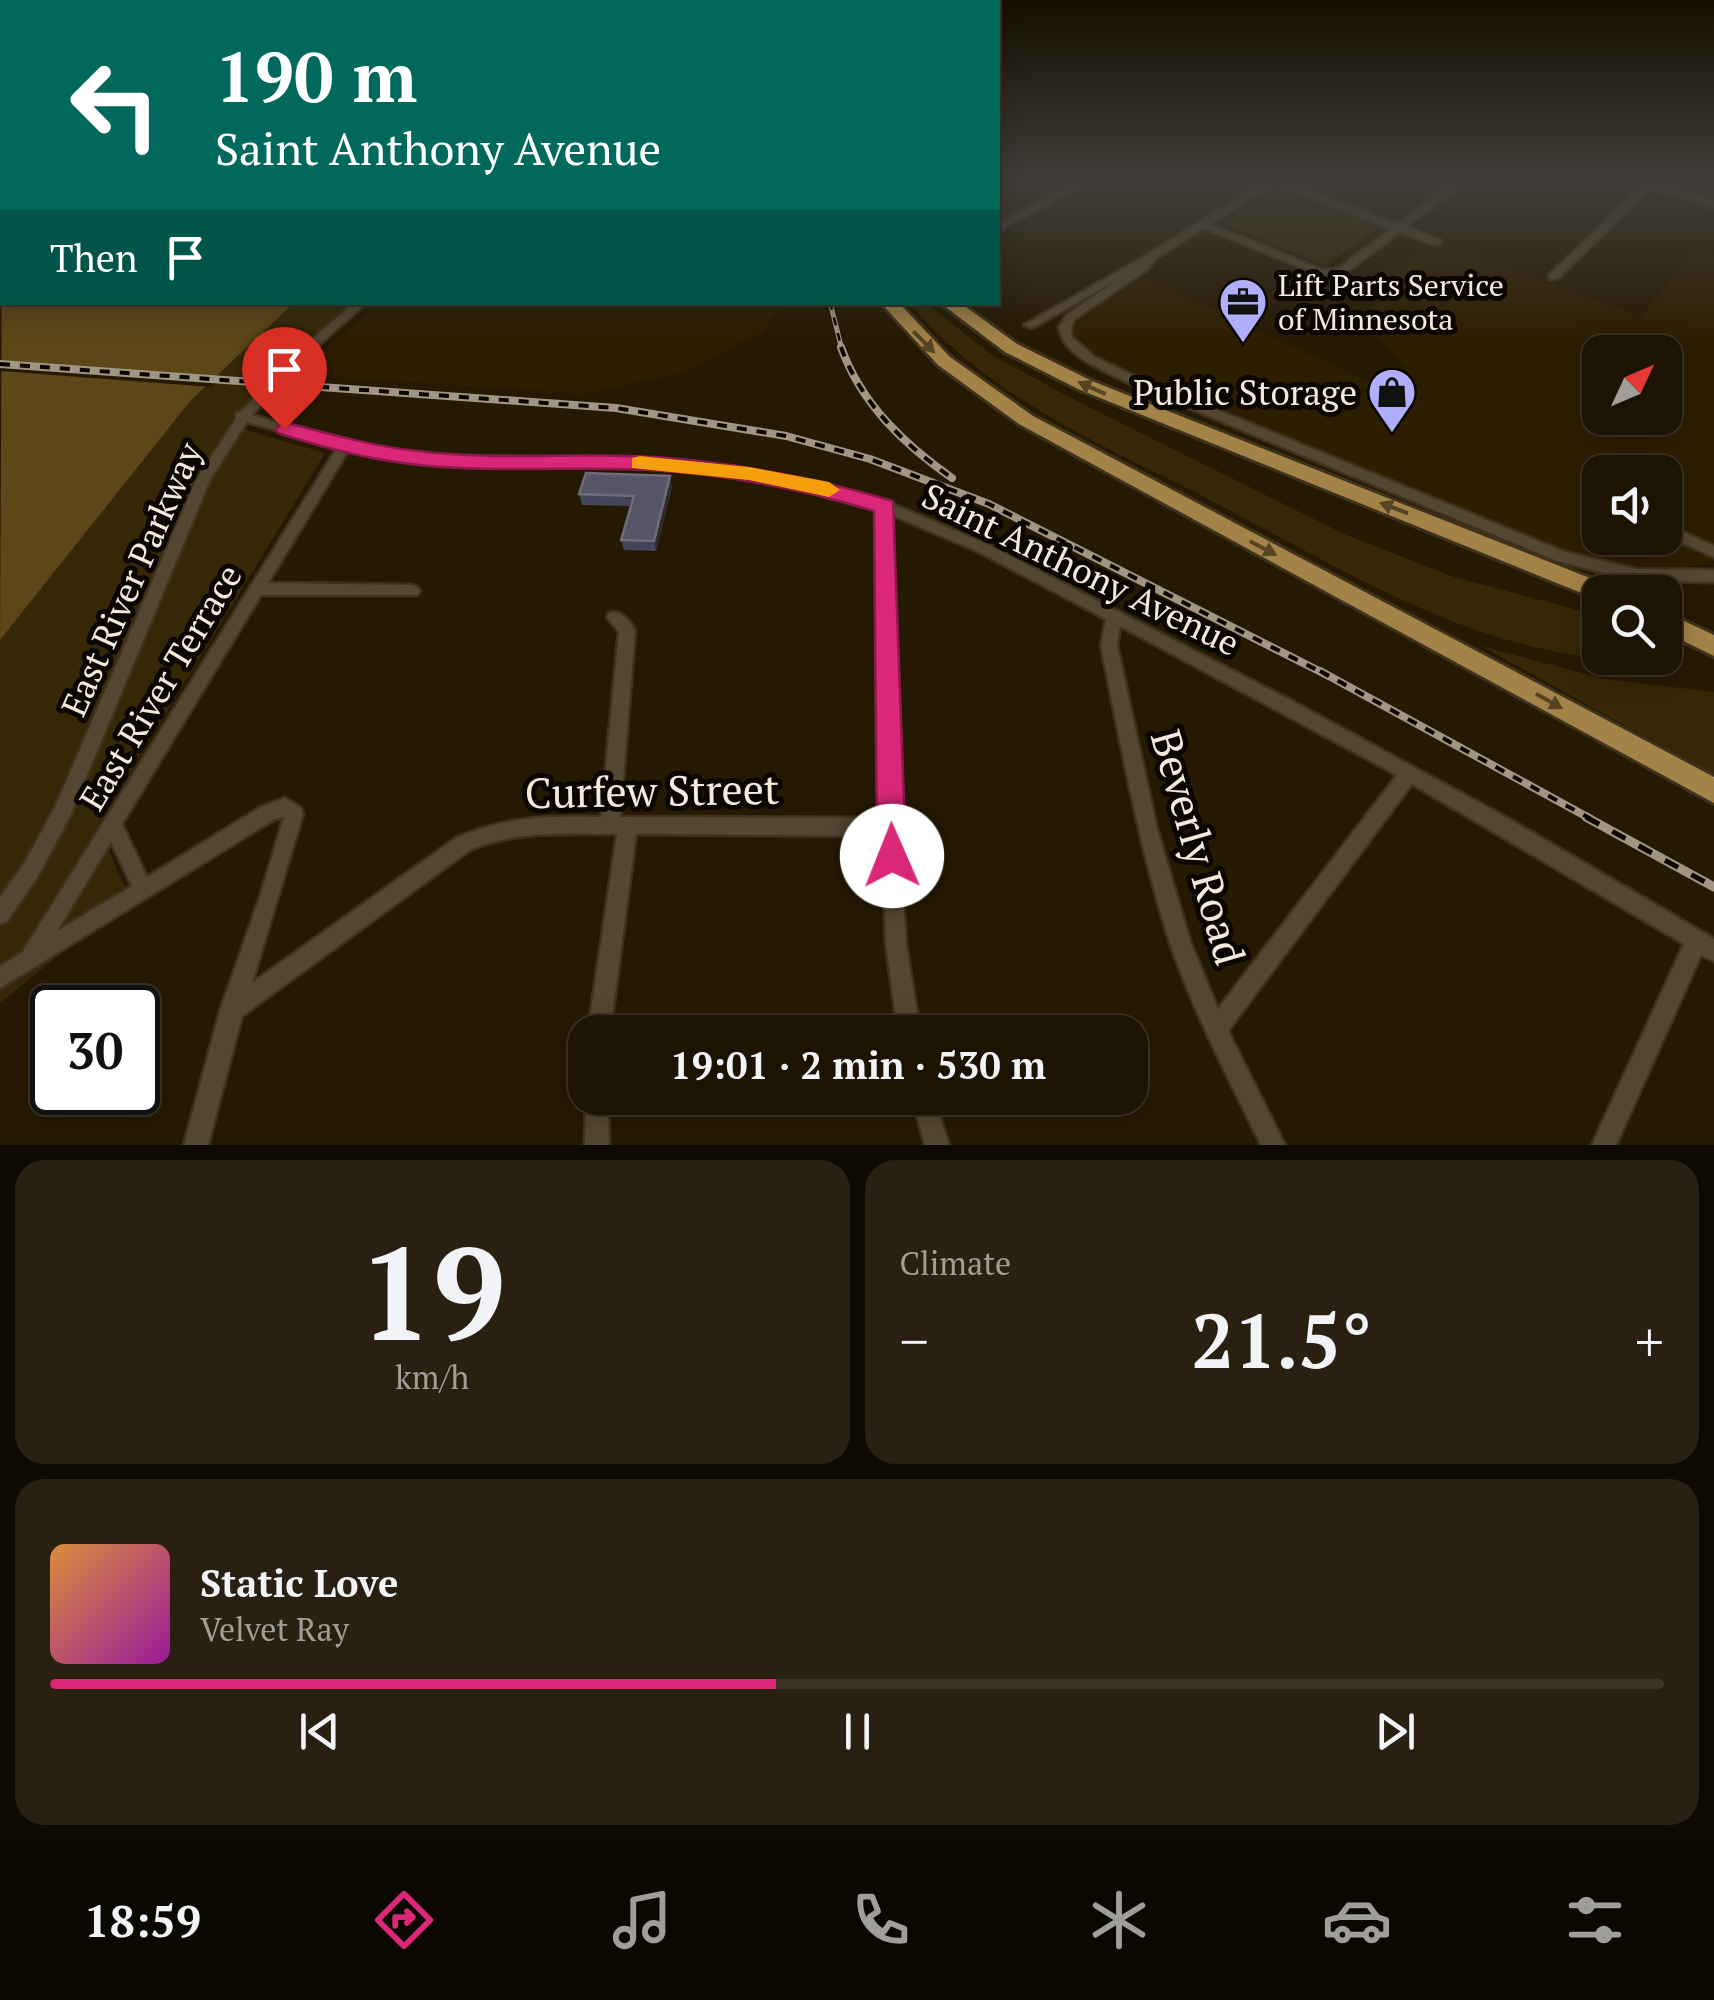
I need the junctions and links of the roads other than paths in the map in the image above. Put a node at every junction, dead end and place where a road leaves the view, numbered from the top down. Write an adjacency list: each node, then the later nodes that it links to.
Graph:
1 (1184, 235): 7 (street)
2 (1230, 235): 3 (street)
3 (1388, 235)
4 (1420, 235): 6 (street)
5 (1595, 235): 8 (street)
6 (1436, 242)
7 (1151, 257): 12 (street); 18 (street)
8 (1553, 277)
9 (358, 305): 13 (street, East River Parkway)
10 (891, 305): 27 (highway, one-way to 27)
11 (951, 305): 19 (highway, one-way to 11)
12 (1030, 324)
13 (242, 416): 14 (street, Saint Anthony Avenue); 32 (street, East River Parkway)
14 (344, 447): 15 (street, Saint Anthony Avenue); 20 (street, East River Terrace)
15 (885, 506): 22 (street, Saint Anthony Avenue); 30 (street)
16 (1682, 537): 17 (street)
17 (1714, 552)
18 (1714, 576)
19 (1582, 584)
20 (254, 589): 21 (street); 28 (street, East River Terrace)
21 (412, 591)
22 (1114, 616): 26 (street, Saint Anthony Avenue); 39 (street, Beverly Road)
23 (615, 618): 29 (street)
24 (1682, 630): 25 (highway)
25 (1714, 646)
26 (1408, 775): 33 (street, Saint Anthony Avenue); 39 (street)
27 (1714, 790)
28 (113, 825): 31 (street); 34 (street, East River Terrace)
29 (619, 826): 30 (street, Curfew Street); 36 (street, Curfew Street); 37 (street)
30 (891, 827): 38 (street)
31 (143, 889): 34 (street); 36 (street)
32 (0, 914)
33 (1705, 946): 46 (street)
34 (29, 960): 35 (street)
35 (0, 978)
36 (230, 1011): 42 (street)
37 (601, 1015)
38 (906, 1015)
39 (1216, 1029): 45 (street, Beverly Road)
40 (597, 1115): 43 (street)
41 (928, 1115): 44 (street)
42 (196, 1145)
43 (597, 1145)
44 (937, 1145)
45 (1273, 1145)
46 (1604, 1145)

